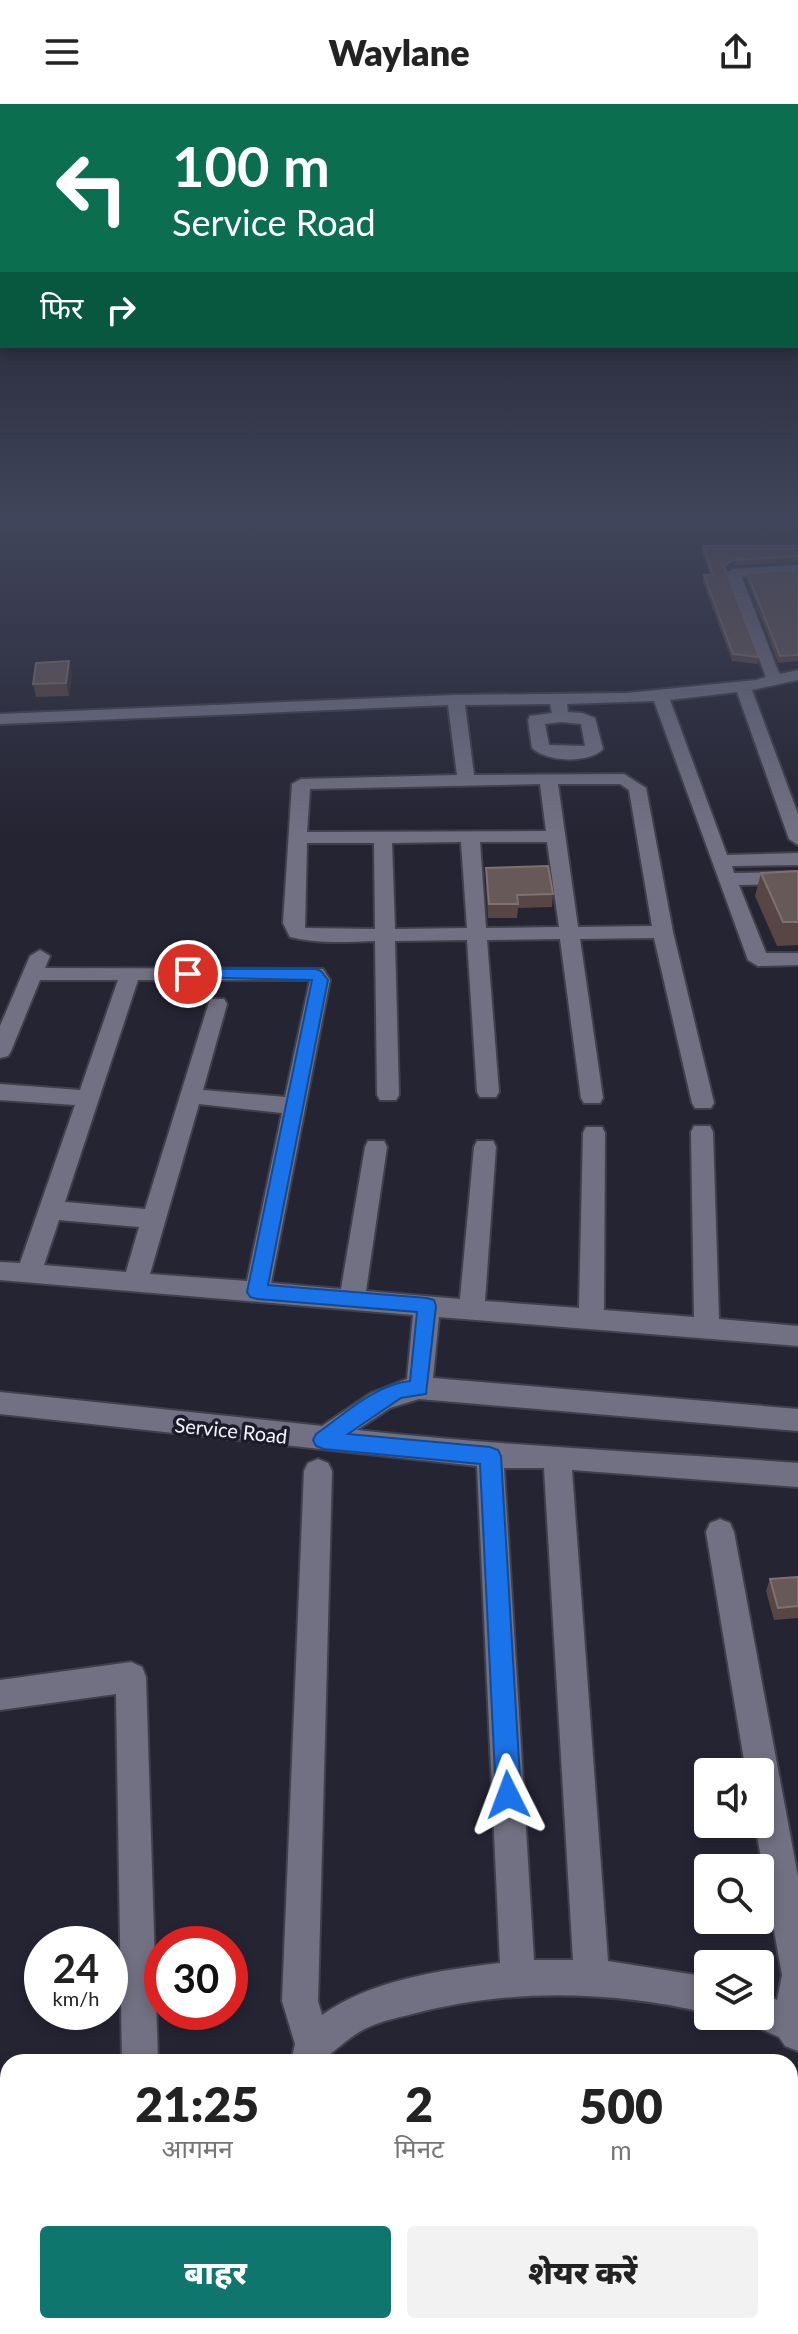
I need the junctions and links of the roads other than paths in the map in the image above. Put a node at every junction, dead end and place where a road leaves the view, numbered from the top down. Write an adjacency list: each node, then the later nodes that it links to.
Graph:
1 (752, 625): 2 (street)
2 (776, 680): 3 (street); 4 (street)
3 (797, 680)
4 (743, 687): 5 (street); 14 (street)
5 (661, 698): 6 (street); 16 (street)
6 (456, 700): 7 (street); 9 (street)
7 (0, 719)
8 (548, 779): 9 (street); 10 (street); 18 (street)
9 (466, 780): 13 (street)
10 (556, 836): 12 (street); 19 (street)
11 (383, 837): 12 (street); 13 (street); 20 (street)
12 (470, 837): 21 (street)
13 (297, 838): 20 (street)
14 (798, 839)
15 (798, 859): 16 (street)
16 (724, 870): 17 (street); 22 (street)
17 (798, 878)
18 (663, 932): 19 (street); 32 (street)
19 (571, 933): 21 (street); 31 (street)
20 (384, 935): 21 (street); 28 (street)
21 (477, 935): 27 (street)
22 (798, 959)
23 (130, 974): 25 (street); 30 (street); 33 (street)
24 (217, 1004): 29 (street)
25 (0, 1051)
26 (0, 1092): 30 (street)
27 (488, 1092)
28 (388, 1095)
29 (190, 1096): 33 (street); 39 (street)
30 (89, 1098): 38 (street)
31 (592, 1098)
32 (703, 1103)
33 (294, 1106): 43 (street)
34 (702, 1132): 48 (street)
35 (594, 1133): 47 (street)
36 (376, 1147): 44 (street)
37 (485, 1147): 46 (street)
38 (50, 1210): 39 (street); 41 (street)
39 (154, 1219): 42 (street)
40 (0, 1271): 41 (street)
41 (29, 1274): 42 (street)
42 (135, 1282): 43 (street)
43 (257, 1292): 44 (street)
44 (352, 1300): 45 (street)
45 (427, 1306): 46 (street); 50 (street)
46 (472, 1309): 47 (street)
47 (591, 1319): 48 (street)
48 (707, 1329): 49 (street)
49 (798, 1336)
50 (419, 1388): 52 (street); 53 (street)
51 (0, 1403): 53 (street, Service Road)
52 (798, 1420)
53 (321, 1455): 54 (street, Service Road); 65 (street)
54 (490, 1456): 55 (street, Service Road); 62 (street)
55 (557, 1457): 56 (street, Service Road); 60 (street)
56 (798, 1475)
57 (720, 1532): 59 (street)
58 (0, 1695): 66 (street)
59 (798, 1972)
60 (592, 1978): 62 (street); 63 (street)
61 (798, 1978): 64 (street)
62 (518, 1979): 65 (street)
63 (694, 1991)
64 (783, 2023)
65 (311, 2053)
66 (140, 2054)

